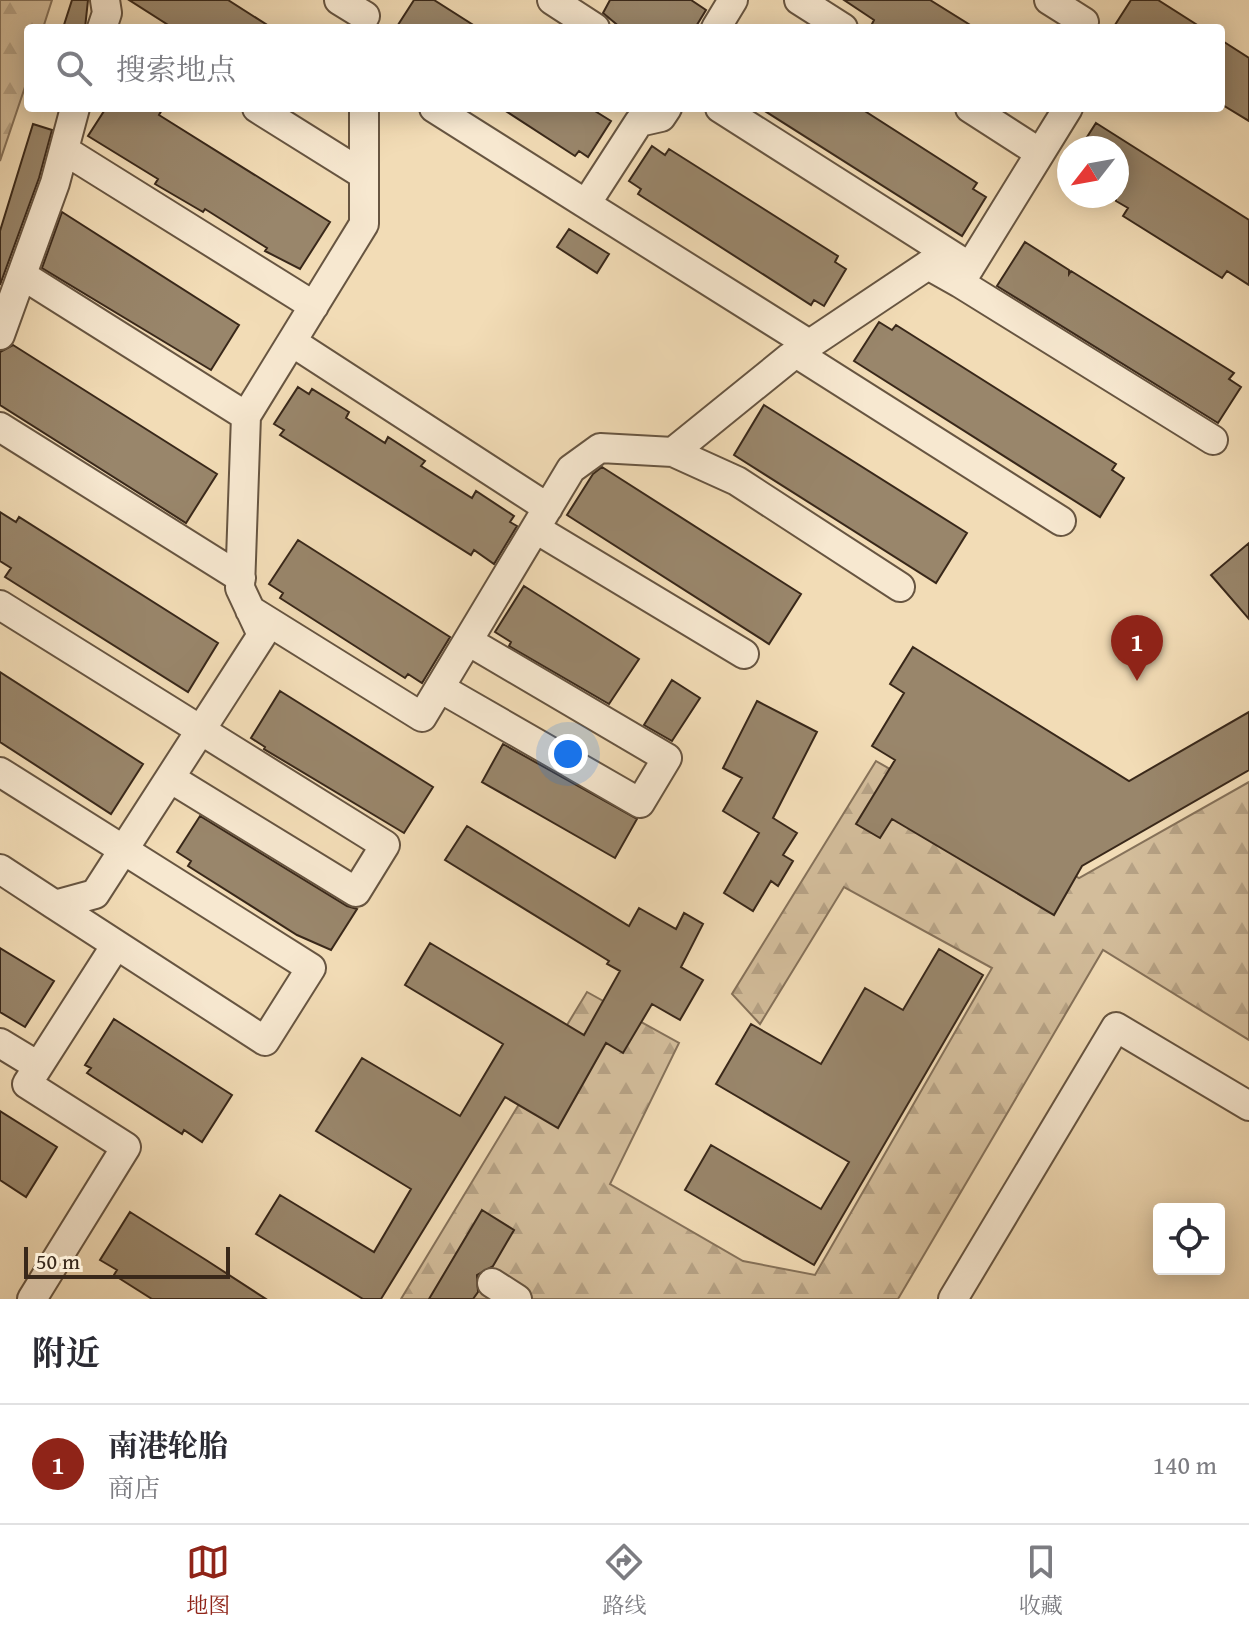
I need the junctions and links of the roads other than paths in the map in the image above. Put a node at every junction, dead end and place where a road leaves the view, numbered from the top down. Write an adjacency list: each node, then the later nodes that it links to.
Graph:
1 (339, 0): 6 (lane)
2 (552, 0): 8 (lane)
3 (733, 0): 9 (lane)
4 (799, 0): 10 (lane)
5 (1049, 0): 7 (lane)
6 (365, 15)
7 (1088, 17)
8 (589, 24)
9 (718, 24)
10 (837, 24)
11 (74, 112): 19 (lane)
12 (263, 112): 21 (lane)
13 (364, 112): 21 (lane)
14 (440, 112): 22 (lane)
15 (664, 112): 22 (lane)
16 (726, 112): 24 (lane)
17 (976, 112): 20 (lane)
18 (1066, 112): 20 (lane)
19 (64, 150): 23 (lane); 25 (lane)
20 (1040, 153): 24 (lane)
21 (364, 175): 25 (lane)
22 (586, 204): 28 (lane)
23 (22, 275): 26 (lane); 29 (lane)
24 (965, 275): 28 (lane); 31 (lane)
25 (314, 306): 27 (lane)
26 (0, 335)
27 (292, 342): 29 (lane); 33 (lane)
28 (802, 349): 32 (lane); 34 (lane)
29 (246, 416): 35 (lane)
30 (0, 427): 35 (lane)
31 (1213, 440)
32 (673, 452): 33 (lane); 36 (lane)
33 (542, 518): 39 (lane); 40 (lane)
34 (1061, 521)
35 (241, 578): 38 (lane)
36 (900, 587)
37 (0, 605): 42 (lane)
38 (250, 610): 41 (lane); 42 (lane)
39 (468, 641): 41 (lane); 41 (lane)
40 (744, 654)
41 (440, 688)
42 (202, 729): 44 (lane); 44 (lane)
43 (0, 772): 45 (lane)
44 (170, 778): 45 (lane)
45 (123, 849): 47 (lane); 48 (lane)
46 (0, 869): 47 (lane)
47 (55, 905): 48 (lane)
48 (116, 945): 50 (lane)
49 (0, 1043): 50 (lane)
50 (38, 1066): 53 (lane)
51 (1249, 1106): 55 (lane)
52 (492, 1283): 54 (lane)
53 (32, 1299)
54 (517, 1299)
55 (953, 1299)

